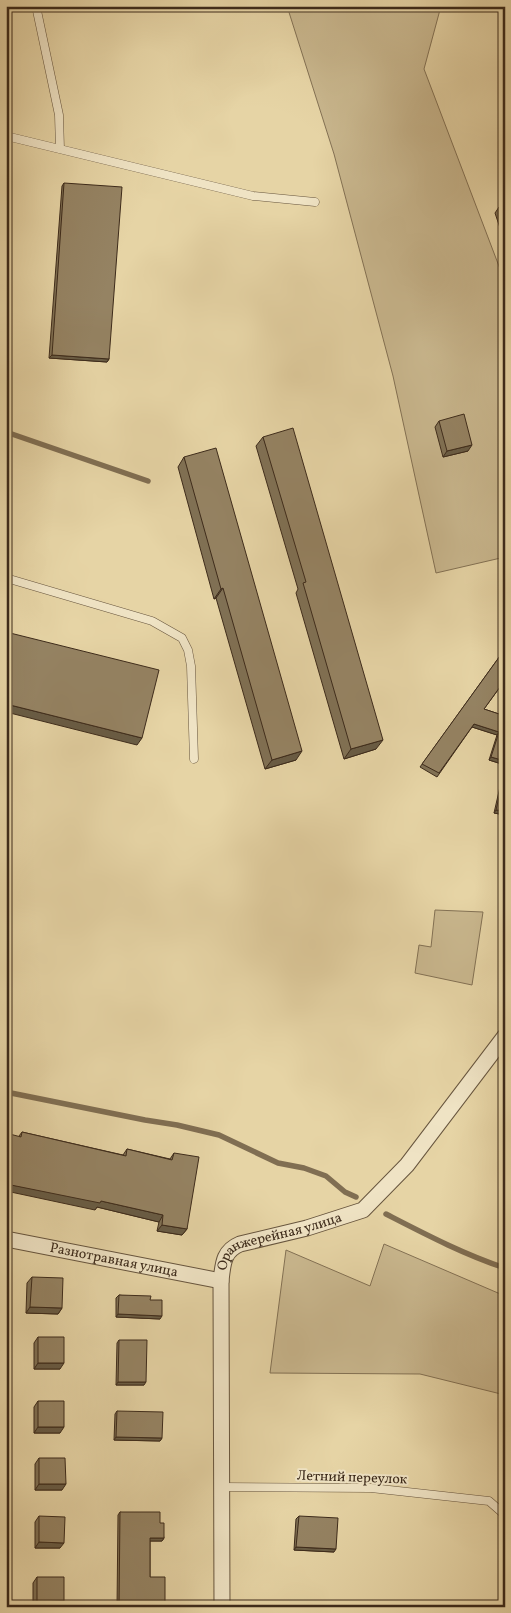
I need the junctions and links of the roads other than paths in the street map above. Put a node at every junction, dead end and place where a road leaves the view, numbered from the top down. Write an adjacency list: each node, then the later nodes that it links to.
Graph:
1 (36, 6): 3 (lane)
2 (6, 136): 3 (lane)
3 (60, 149): 4 (lane)
4 (316, 202)
5 (6, 578): 6 (lane)
6 (194, 759)
7 (505, 1036): 9 (street, Оранжерейная улица)
8 (6, 1239): 9 (street, Разнотравная улица)
9 (222, 1281): 10 (street, Оранжерейная улица)
10 (222, 1487): 11 (lane, Летний переулок); 12 (street, Оранжерейная улица)
11 (505, 1515)
12 (222, 1607)

